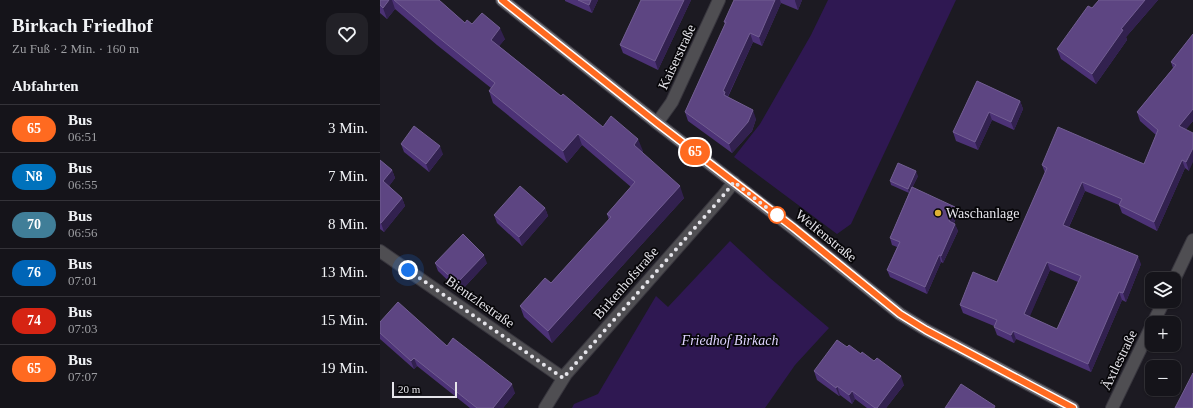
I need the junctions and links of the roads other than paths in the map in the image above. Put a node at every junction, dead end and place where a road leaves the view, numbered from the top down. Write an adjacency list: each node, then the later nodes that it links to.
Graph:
1 (502, 0): 3 (street, Welfenstraße)
2 (719, 0): 3 (street, Kaiserstraße)
3 (657, 123): 4 (street, Welfenstraße)
4 (734, 182): 9 (street, Birkenhofstraße); 11 (street, Welfenstraße)
5 (1193, 240): 7 (street)
6 (380, 251): 9 (street, Bientzlestraße)
7 (1178, 272)
8 (1145, 340): 12 (street, Äxtlestraße)
9 (563, 378): 10 (street, Birkenhofstraße)
10 (545, 408)
11 (1073, 408)
12 (1112, 408)

